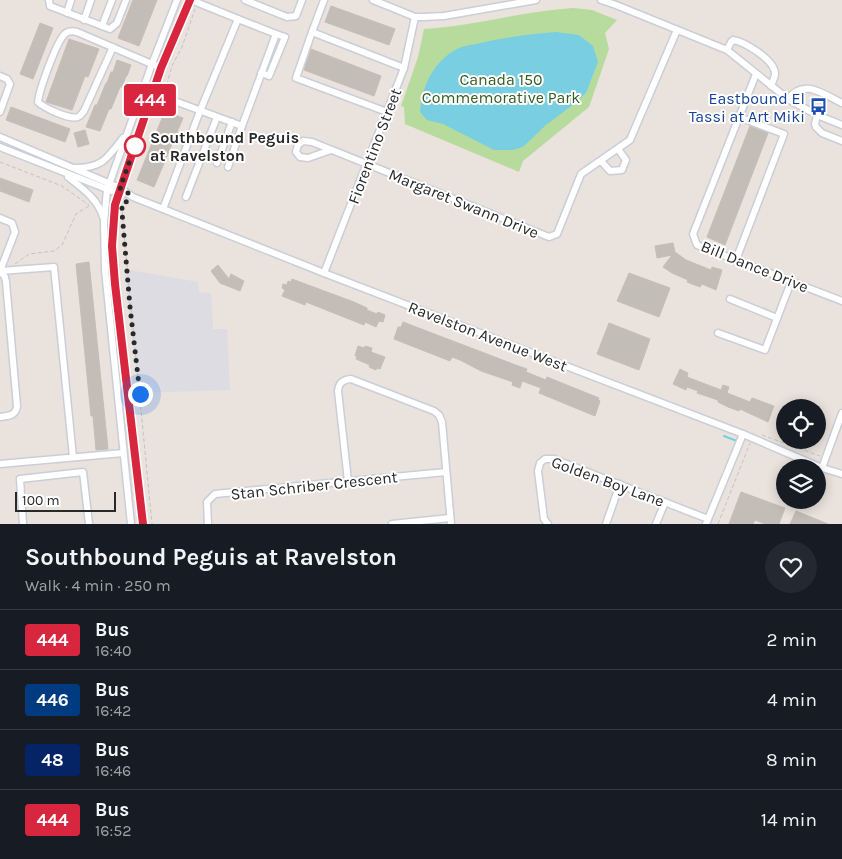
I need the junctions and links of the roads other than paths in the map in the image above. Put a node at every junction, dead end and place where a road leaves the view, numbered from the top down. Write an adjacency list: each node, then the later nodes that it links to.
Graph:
1 (49, 0): 14 (street)
2 (71, 0): 14 (street)
3 (91, 0): 17 (street)
4 (112, 0): 18 (street)
5 (126, 0): 18 (street)
6 (177, 0): 26 (street)
7 (190, 0): 16 (street); 27 (street)
8 (245, 0): 9 (street)
9 (302, 0)
10 (324, 0): 20 (street)
11 (373, 0): 15 (street)
12 (536, 0): 15 (street)
13 (601, 0): 19 (street)
14 (67, 13): 17 (street)
15 (416, 17): 28 (street, Fiorentino Street)
16 (238, 19): 21 (street); 36 (street)
17 (84, 20): 18 (street)
18 (102, 26)
19 (676, 30): 23 (street); 49 (street, Margaret Swann Drive)
20 (312, 32): 28 (street); 38 (street)
21 (276, 34): 24 (street); 25 (street)
22 (113, 47): 22 (street); 26 (street)
23 (727, 50): 30 (street); 32 (street)
24 (269, 53): 25 (street); 29 (street)
25 (277, 57): 29 (street)
26 (152, 64): 27 (street); 45 (street)
27 (161, 68): 33 (street)
28 (404, 68): 38 (street, Fiorentino Street)
29 (261, 73): 44 (street)
30 (756, 74): 32 (street); 41 (street, Bill Dance Drive)
31 (0, 76): 37 (street)
32 (771, 86): 34 (street)
33 (153, 93): 36 (street); 58 (street)
34 (788, 99): 35 (street); 39 (street)
35 (842, 103)
36 (200, 111): 40 (street); 60 (street)
37 (0, 112)
38 (387, 112): 53 (street, Fiorentino Street)
39 (817, 115): 43 (street); 47 (street)
40 (217, 117): 42 (street); 59 (street)
41 (739, 117): 63 (street, Bill Dance Drive); 63 (street)
42 (232, 122): 44 (street); 52 (street)
43 (842, 125)
44 (242, 126): 54 (street)
45 (126, 134): 55 (street); 57 (street)
46 (0, 137): 55 (street)
47 (842, 141)
48 (0, 147): 56 (street)
49 (618, 149): 51 (street, Margaret Swann Drive); 51 (street)
50 (331, 150): 50 (street, Margaret Swann Drive); 53 (street, Margaret Swann Drive)
51 (601, 161): 53 (street, Margaret Swann Drive)
52 (217, 163)
53 (367, 164): 65 (street, Fiorentino Street)
54 (228, 167)
55 (71, 168): 57 (street)
56 (61, 171): 57 (street); 62 (street)
57 (108, 187): 58 (street, Ravelston Avenue West); 62 (street)
58 (119, 191): 60 (street, Ravelston Avenue West); 71 (street)
59 (186, 197)
60 (163, 209): 65 (street, Ravelston Avenue West)
61 (0, 218): 64 (street)
62 (104, 222): 72 (street)
63 (736, 260): 66 (street, Bill Dance Drive)
64 (0, 271): 74 (street); 77 (street)
65 (324, 273): 75 (street, Ravelston Avenue West)
66 (791, 282): 68 (street, Bill Dance Drive); 69 (street)
67 (730, 299): 69 (street)
68 (842, 301)
69 (777, 318): 70 (street)
70 (718, 333)
71 (127, 377): 72 (street); 92 (street)
72 (115, 378): 76 (street)
73 (842, 413): 79 (street)
74 (0, 417)
75 (743, 434): 78 (street, Ravelston Avenue West); 88 (street)
76 (123, 452): 77 (street); 91 (street)
77 (73, 457): 80 (street)
78 (801, 459)
79 (826, 459)
80 (0, 464)
81 (826, 469): 83 (street, Ravelston Avenue West)
82 (446, 472): 84 (street, Stan Schriber Crescent); 84 (street); 87 (street)
83 (842, 474)
84 (348, 482): 93 (street, Stan Schriber Crescent)
85 (620, 484): 86 (street, Golden Boy Lane); 95 (street, Golden Boy Lane); 96 (street)
86 (665, 502): 88 (street, Golden Boy Lane); 97 (street)
87 (451, 521): 94 (street)
88 (707, 521)
89 (23, 524): 90 (street)
90 (89, 524)
91 (131, 524)
92 (143, 524)
93 (208, 524)
94 (392, 524)
95 (548, 524)
96 (606, 524)
97 (656, 524)

